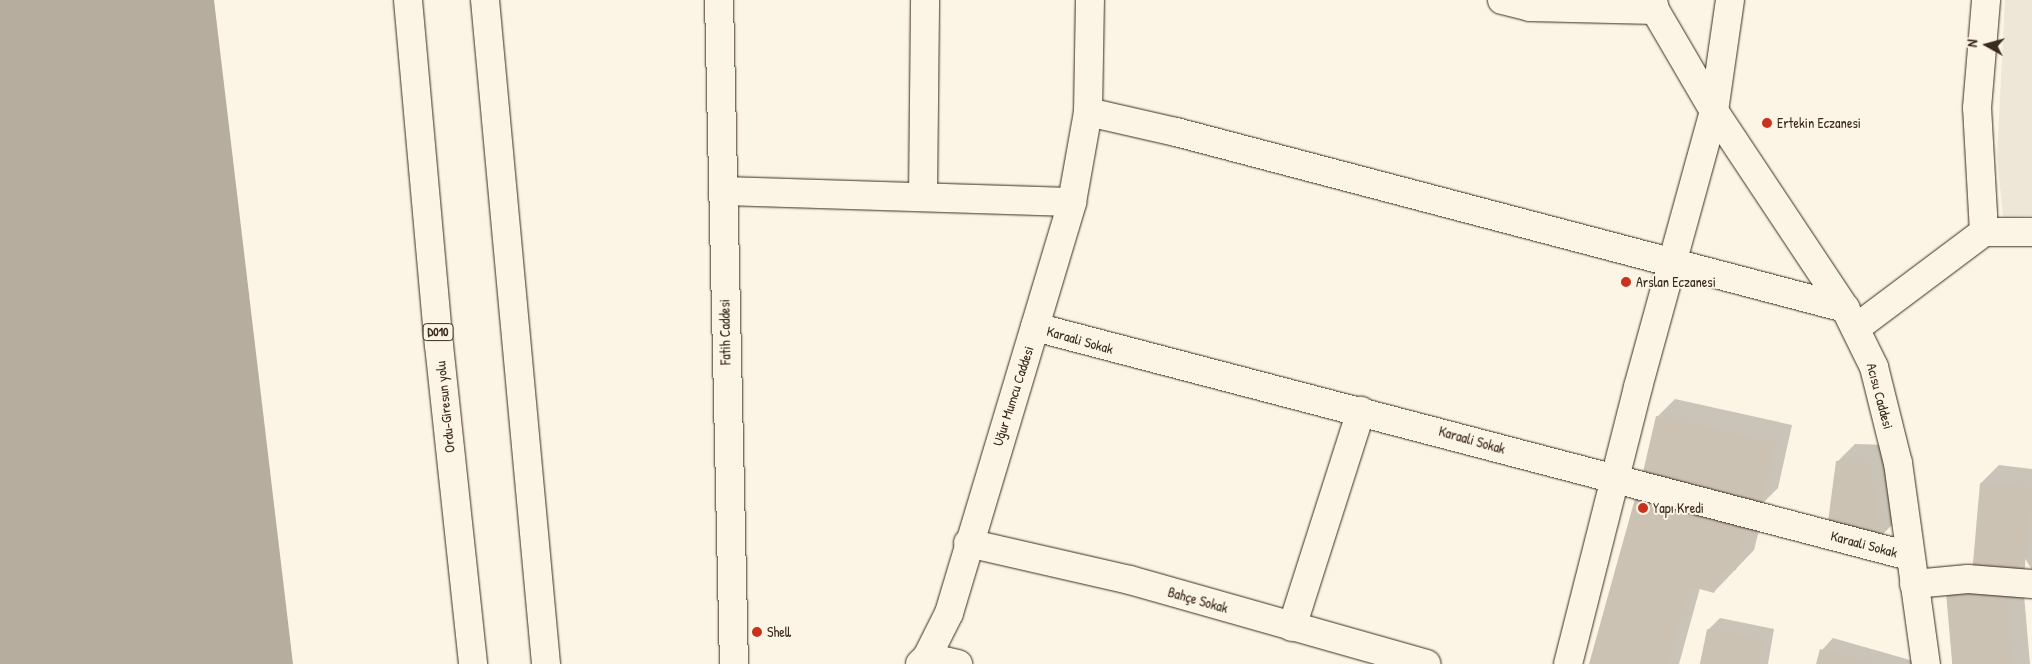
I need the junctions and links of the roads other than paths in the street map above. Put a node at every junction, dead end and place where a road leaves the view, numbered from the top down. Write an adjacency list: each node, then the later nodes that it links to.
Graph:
1 (408, 0): 28 (main road, Ordu-Giresun yolu / D010)
2 (485, 0): 29 (main road)
3 (719, 0): 12 (main road, Fatih Caddesi)
4 (925, 0): 13 (main road)
5 (1090, 0): 11 (main road, Uğur Mumcu Caddesi)
6 (1502, 0): 9 (main road)
7 (1730, 0): 10 (main road)
8 (1986, 0): 15 (main road)
9 (1654, 5): 10 (main road, Acısu Caddesi)
10 (1714, 111): 17 (main road); 18 (main road, Acısu Caddesi)
11 (1088, 112): 14 (main road, Uğur Mumcu Caddesi); 17 (main road)
12 (723, 192): 13 (main road); 30 (main road, Fatih Caddesi)
13 (922, 197): 14 (main road)
14 (1072, 202): 19 (main road, Uğur Mumcu Caddesi)
15 (1984, 232): 16 (main road); 18 (main road)
16 (2032, 232)
17 (1673, 263): 18 (main road); 21 (main road)
18 (1850, 318): 23 (main road, Acısu Caddesi)
19 (1035, 327): 20 (main road, Karaali Sokak); 22 (main road, Uğur Mumcu Caddesi)
20 (1361, 410): 21 (main road, Karaali Sokak); 26 (main road)
21 (1614, 480): 23 (main road, Karaali Sokak); 33 (main road)
22 (968, 543): 26 (main road, Bahçe Sokak); 27 (main road, Uğur Mumcu Caddesi)
23 (1909, 556): 24 (main road, Acısu Caddesi)
24 (1914, 584): 25 (main road); 34 (main road, Acısu Caddesi)
25 (2032, 584)
26 (1292, 627): 32 (main road, Bahçe Sokak)
27 (924, 660): 31 (main road)
28 (473, 664)
29 (546, 664)
30 (734, 664)
31 (958, 664)
32 (1426, 664)
33 (1568, 664)
34 (1926, 664)

